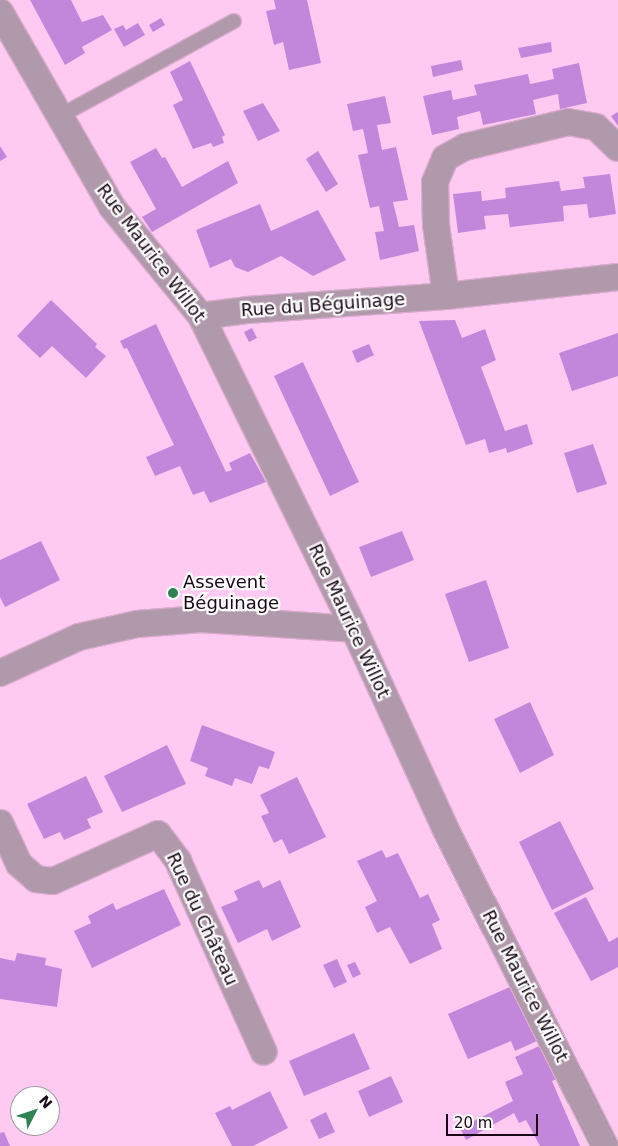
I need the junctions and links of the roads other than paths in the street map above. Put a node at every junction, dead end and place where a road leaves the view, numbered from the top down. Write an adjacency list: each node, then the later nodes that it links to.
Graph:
1 (0, 12): 3 (street, Rue Maurice Willot)
2 (234, 21): 3 (lane)
3 (60, 116): 7 (street, Rue Maurice Willot)
4 (618, 148): 6 (street)
5 (618, 277): 6 (street, Rue du Béguinage)
6 (446, 296): 7 (street, Rue du Béguinage)
7 (200, 316): 8 (street, Rue Maurice Willot)
8 (354, 629): 9 (street); 12 (street, Rue Maurice Willot)
9 (0, 673)
10 (0, 823): 11 (street, Rue du Château)
11 (264, 1052)
12 (606, 1146)

